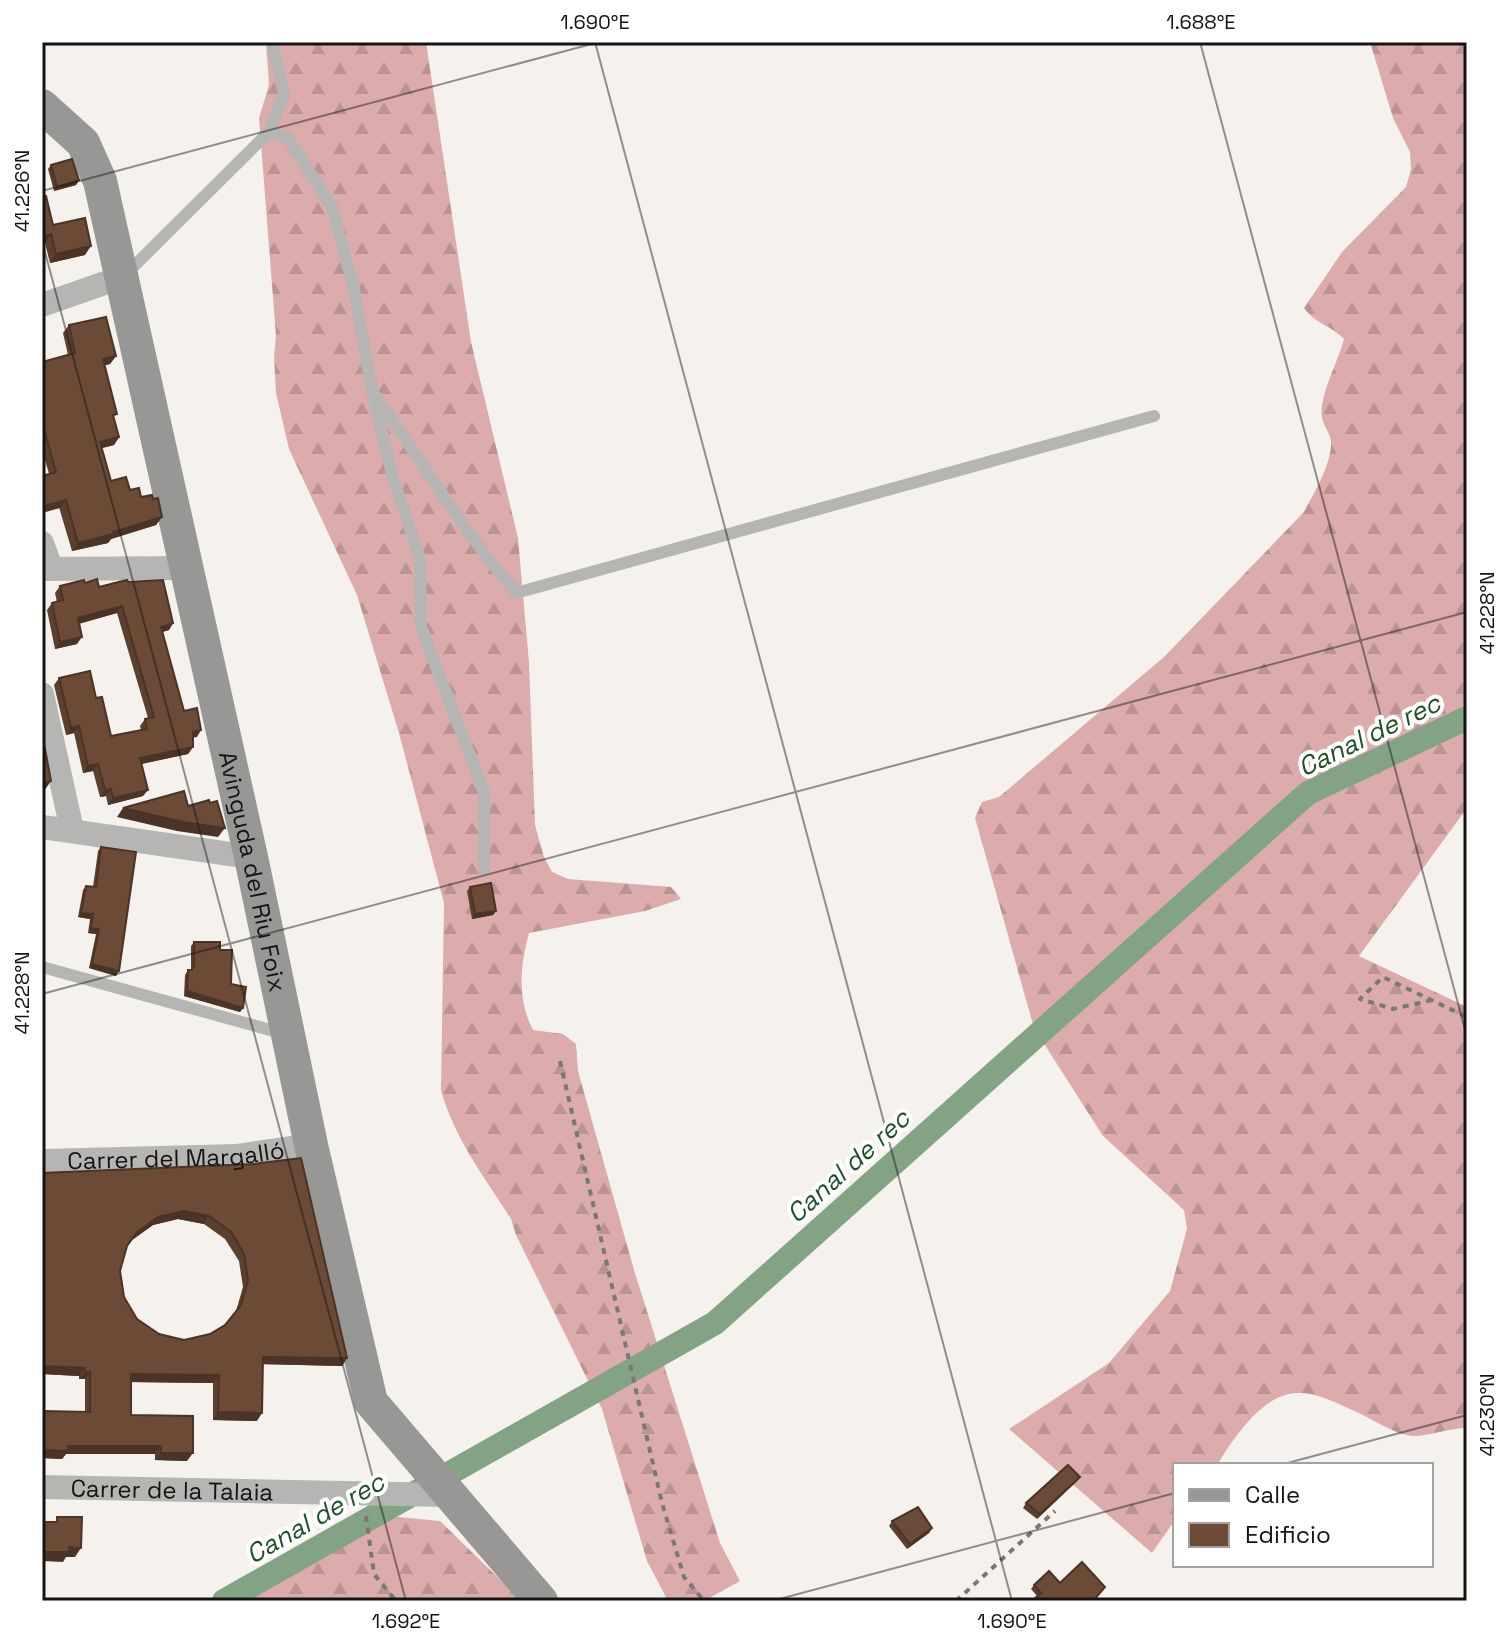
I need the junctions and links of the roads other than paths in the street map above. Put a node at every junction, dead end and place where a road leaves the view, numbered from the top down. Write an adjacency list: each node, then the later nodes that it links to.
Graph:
1 (272, 42): 3 (lane)
2 (42, 106): 4 (street, Avinguda del Riu Foix)
3 (269, 132): 4 (lane); 6 (lane)
4 (122, 277): 5 (street); 10 (street, Avinguda del Riu Foix)
5 (42, 305)
6 (372, 391): 7 (lane); 15 (lane)
7 (1154, 416)
8 (42, 543): 9 (street)
9 (47, 568): 10 (street)
10 (187, 568): 14 (street, Avinguda del Riu Foix)
11 (42, 694): 13 (street)
12 (42, 827): 13 (street)
13 (72, 830): 14 (street)
14 (251, 857): 17 (street, Avinguda del Riu Foix)
15 (484, 870)
16 (42, 967): 17 (lane)
17 (289, 1035): 18 (street, Avinguda del Riu Foix)
18 (311, 1145): 19 (street, Carrer del Margalló); 21 (street, Avinguda del Riu Foix)
19 (42, 1161)
20 (42, 1487): 21 (street, Carrer de la Talaia)
21 (448, 1495): 22 (street, Avinguda del Riu Foix)
22 (541, 1601)

